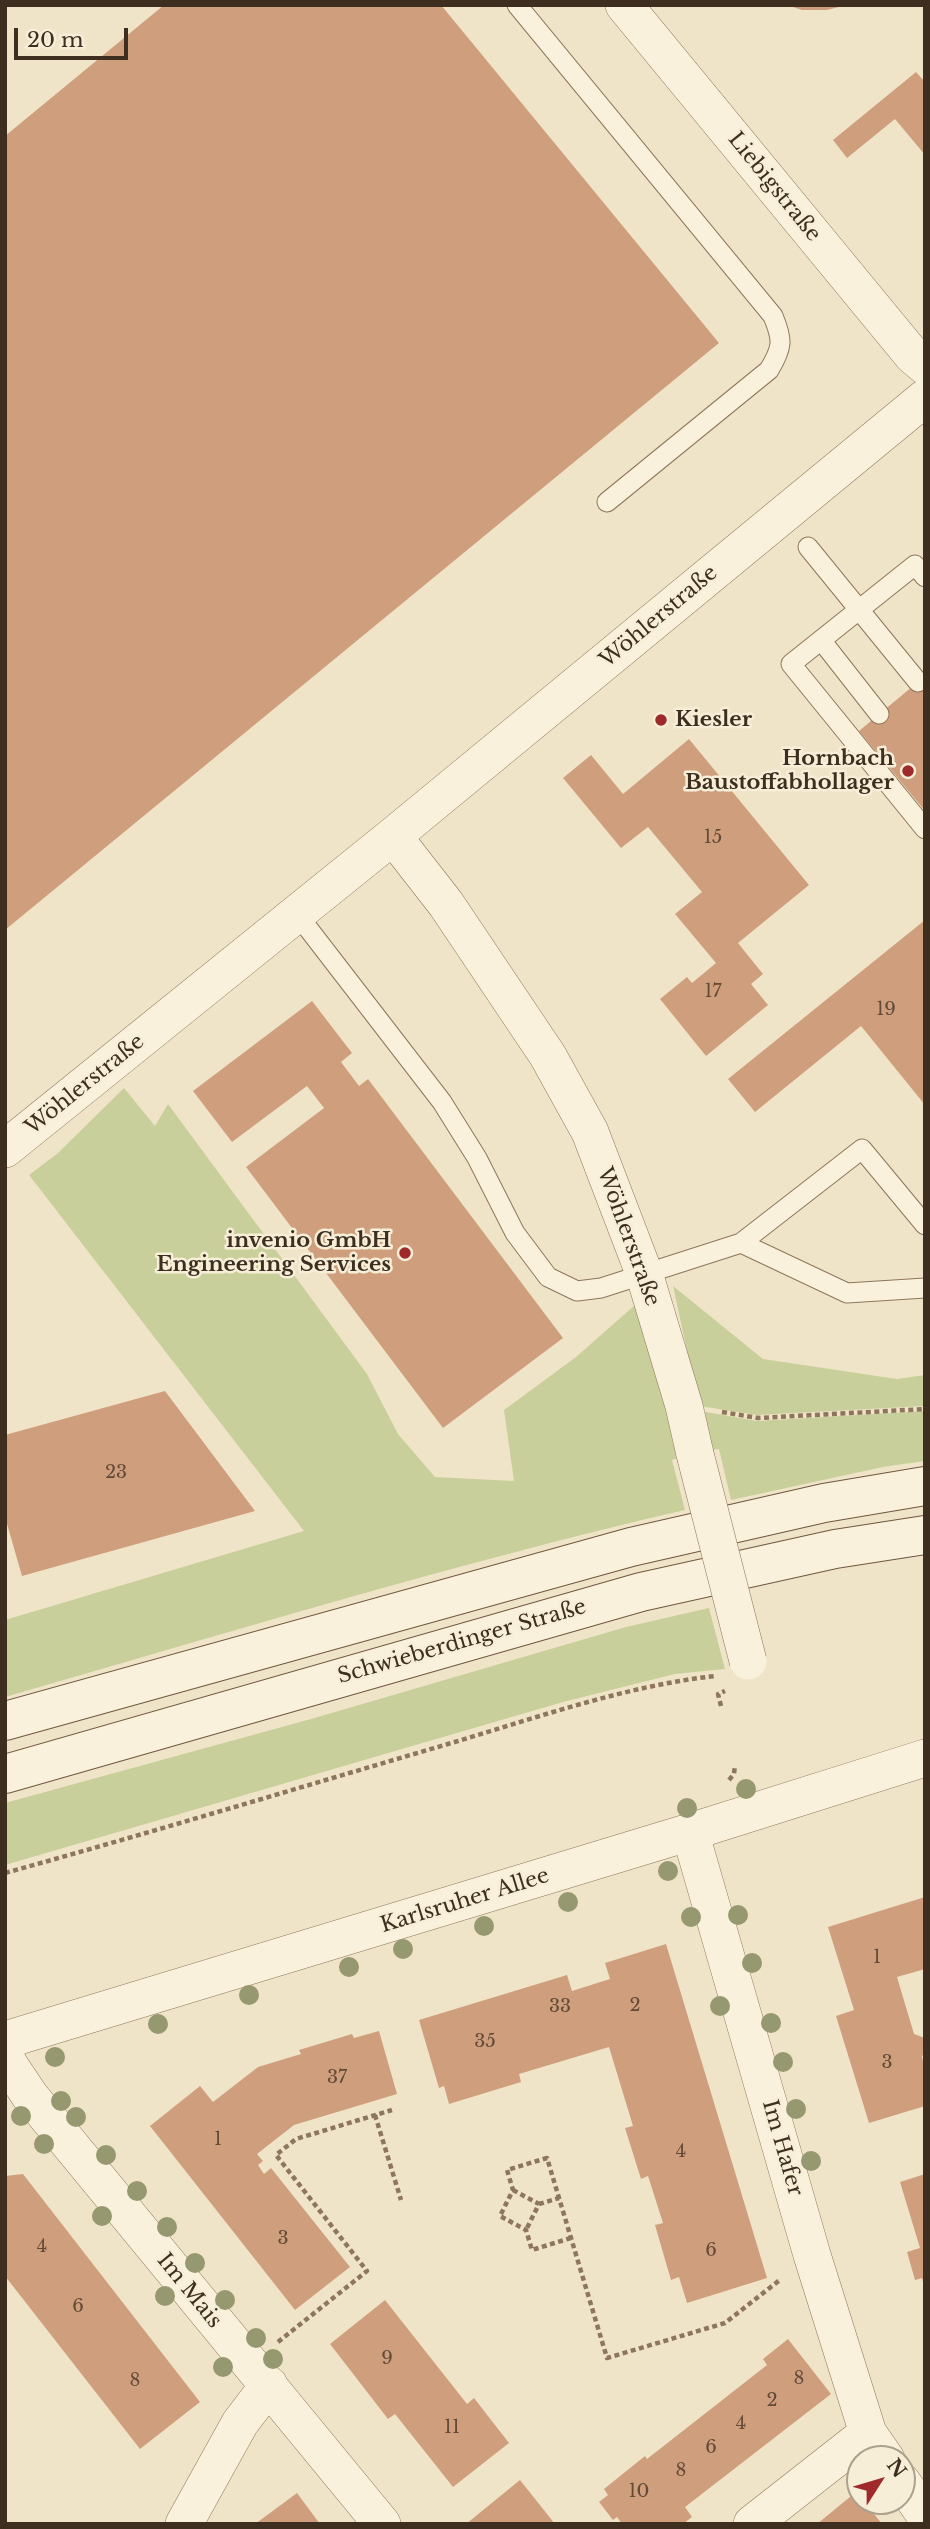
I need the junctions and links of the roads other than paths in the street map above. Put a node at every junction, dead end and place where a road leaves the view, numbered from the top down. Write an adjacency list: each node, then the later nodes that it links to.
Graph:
1 (517, 5): 5 (lane)
2 (624, 5): 3 (street, Liebigstraße)
3 (925, 366)
4 (925, 398): 13 (street, Wöhlerstraße)
5 (607, 502)
6 (808, 547): 8 (lane)
7 (925, 577): 8 (lane)
8 (859, 609): 9 (lane); 10 (lane)
9 (821, 640): 11 (lane); 12 (lane)
10 (918, 682)
11 (880, 714)
12 (925, 829)
13 (393, 836): 14 (street, Wöhlerstraße); 18 (street, Wöhlerstraße)
14 (297, 914): 15 (street, Wöhlerstraße); 18 (lane)
15 (5, 1149)
16 (925, 1225): 17 (lane)
17 (741, 1243): 18 (lane); 19 (lane)
18 (644, 1273): 22 (street, Wöhlerstraße, bridge)
19 (925, 1288)
20 (925, 1486): 23 (main road)
21 (925, 1535): 25 (main road, Schwieberdinger Straße)
22 (740, 1668)
23 (5, 1721)
24 (925, 1758): 26 (street, Karlsruher Allee)
25 (5, 1774)
26 (690, 1832): 27 (street, Karlsruher Allee); 30 (street, Im Hafer)
27 (5, 2040)
28 (5, 2052): 29 (street, Im Mais)
29 (259, 2375): 32 (street); 33 (street, Im Mais)
30 (877, 2445)
31 (846, 2465): 34 (street)
32 (184, 2524)
33 (382, 2524)
34 (752, 2524)

